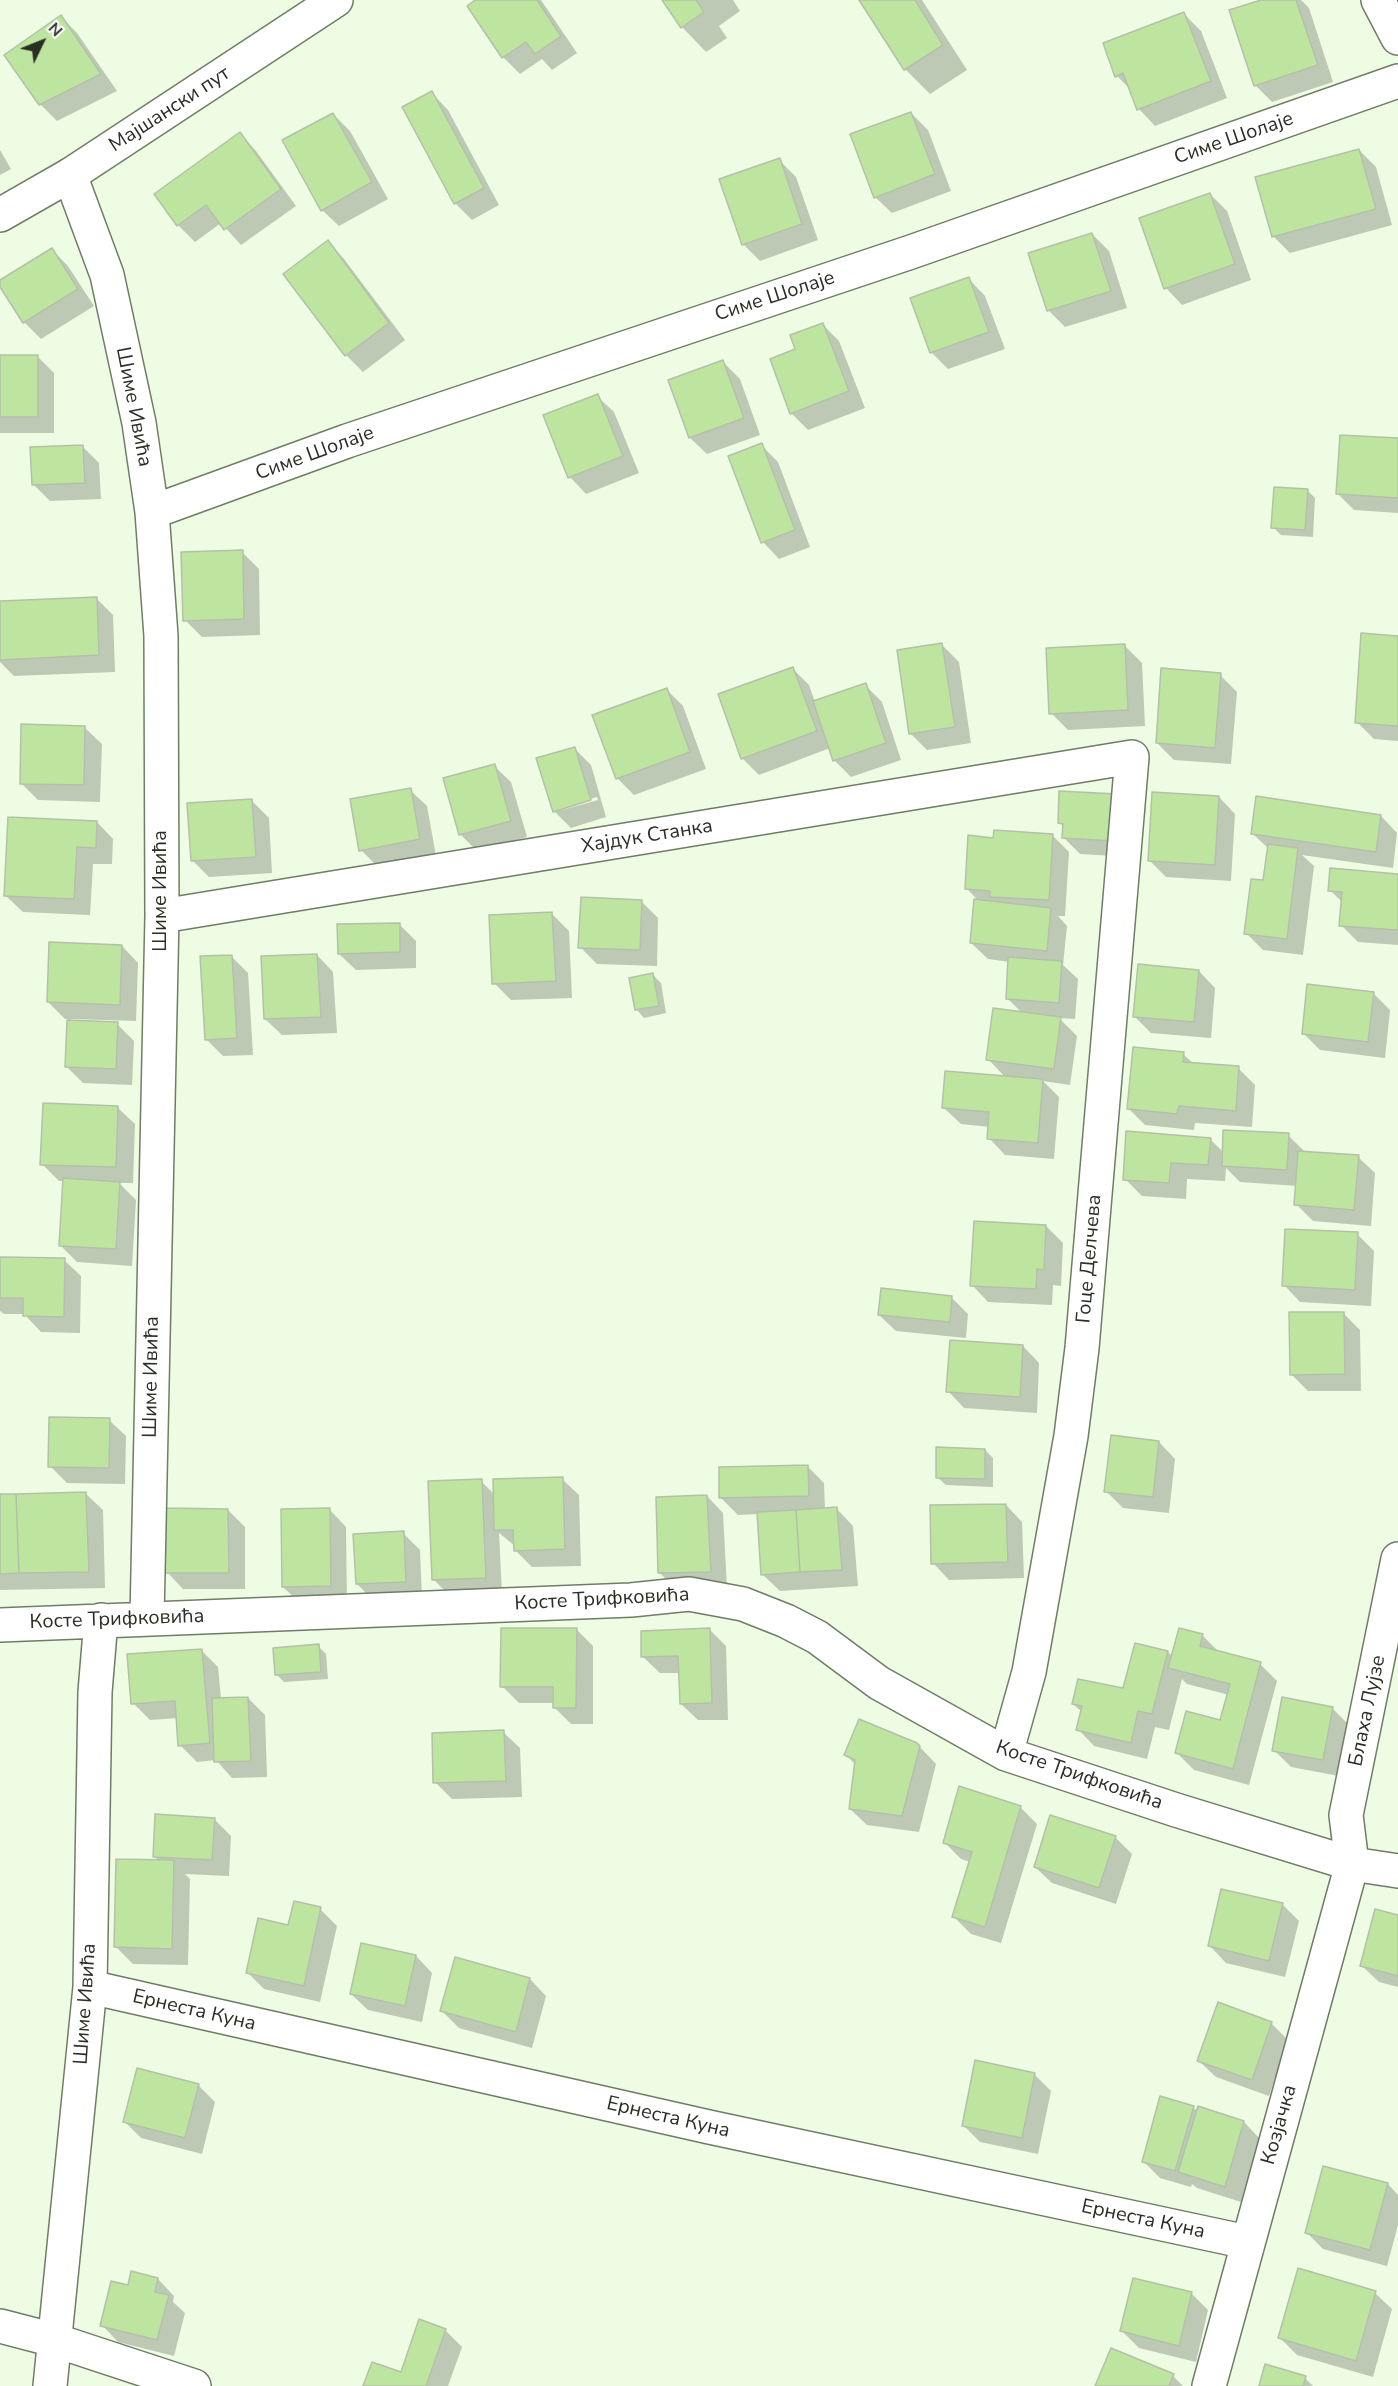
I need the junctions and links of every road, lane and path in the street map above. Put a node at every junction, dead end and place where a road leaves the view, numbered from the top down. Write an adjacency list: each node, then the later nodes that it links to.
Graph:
1 (336, 0): 5 (street, Мајшански пут)
2 (1378, 0): 3 (street)
3 (1398, 38)
4 (1398, 81): 7 (street, Симе Шолаје)
5 (70, 175): 6 (street, Мајшански пут); 7 (street, Шиме Ивића)
6 (0, 215)
7 (152, 512): 9 (street, Шиме Ивића)
8 (1132, 757): 9 (street, Хајдук Станка); 14 (street, Гоце Делчева)
9 (162, 916): 11 (street, Шиме Ивића)
10 (1398, 1559): 15 (street, Блаха Лујзе)
11 (147, 1618): 12 (street, Косте Трифковића); 14 (street, Косте Трифковића)
12 (101, 1620): 13 (street, Косте Трифковића); 17 (street, Шиме Ивића)
13 (0, 1625)
14 (1006, 1754): 15 (street, Косте Трифковића)
15 (1352, 1864): 16 (street, Косте Трифковића); 18 (street, Козјачка)
16 (1398, 1870)
17 (90, 1987): 18 (street, Ернеста Куна); 20 (street, Шиме Ивића)
18 (1247, 2242): 23 (street, Козјачка)
19 (0, 2326): 20 (street)
20 (54, 2340): 21 (street, Шиме Ивића); 22 (street)
21 (50, 2386)
22 (194, 2386)
23 (1209, 2386)

